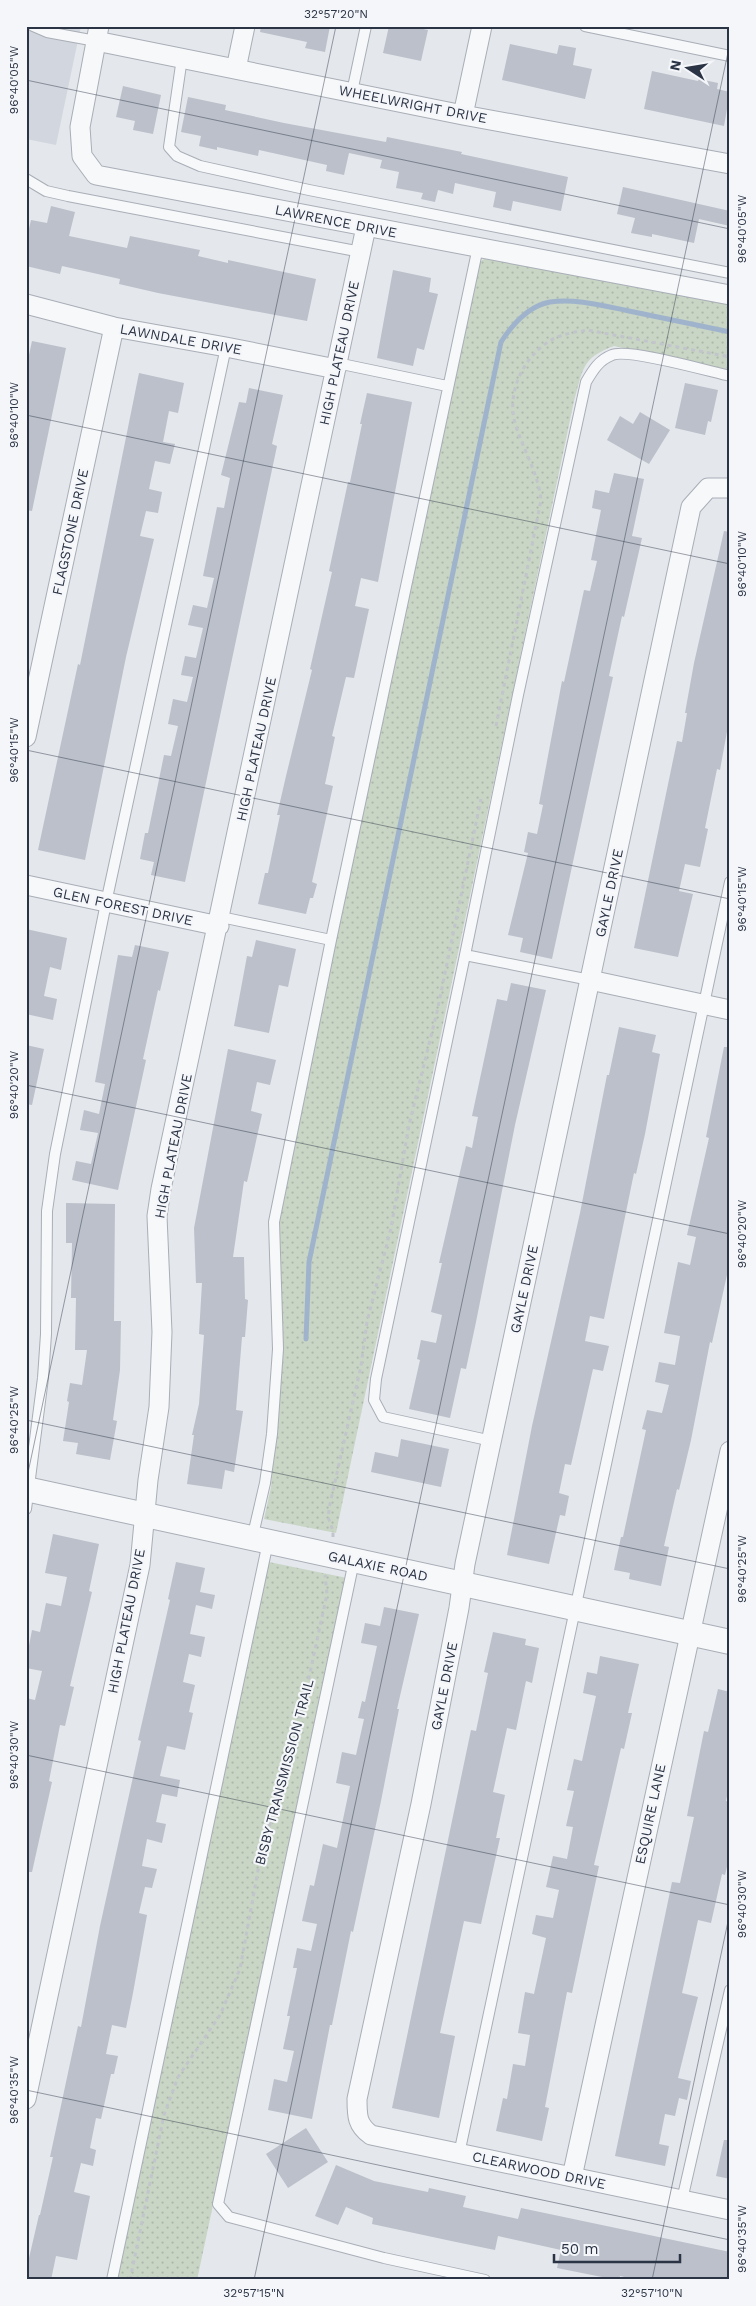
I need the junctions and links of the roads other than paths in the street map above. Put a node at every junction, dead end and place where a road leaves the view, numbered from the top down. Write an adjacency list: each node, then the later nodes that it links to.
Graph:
1 (33, 26): 6 (lane)
2 (245, 26): 9 (street)
3 (366, 26): 10 (lane)
4 (482, 26): 11 (street)
5 (585, 26): 7 (lane)
6 (98, 34): 8 (street, WHEELWRIGHT DRIVE); 14 (street, LAWRENCE DRIVE)
7 (730, 56)
8 (182, 58): 9 (street, WHEELWRIGHT DRIVE); 17 (lane)
9 (236, 69): 10 (street, WHEELWRIGHT DRIVE)
10 (352, 92): 11 (street, WHEELWRIGHT DRIVE)
11 (463, 115): 12 (street, WHEELWRIGHT DRIVE)
12 (730, 164)
13 (26, 179): 16 (lane)
14 (366, 228): 15 (street, LAWRENCE DRIVE); 16 (street, HIGH PLATEAU DRIVE)
15 (478, 247): 18 (street, LAWRENCE DRIVE); 24 (lane)
16 (361, 252): 22 (street, HIGH PLATEAU DRIVE)
17 (730, 273)
18 (730, 295)
19 (26, 304): 20 (street, LAWNDALE DRIVE)
20 (114, 327): 21 (street, LAWNDALE DRIVE); 26 (street, FLAGSTONE DRIVE)
21 (226, 347): 22 (street, LAWNDALE DRIVE); 29 (lane)
22 (337, 366): 24 (lane); 30 (street, HIGH PLATEAU DRIVE)
23 (730, 376): 32 (lane)
24 (447, 386): 31 (lane)
25 (730, 488): 33 (street, GAYLE DRIVE)
26 (26, 737)
27 (730, 882): 34 (lane)
28 (26, 885): 29 (street, GLEN FOREST DRIVE)
29 (106, 903): 30 (street, GLEN FOREST DRIVE); 38 (lane)
30 (220, 921): 31 (lane); 39 (street, HIGH PLATEAU DRIVE)
31 (331, 940): 40 (lane)
32 (465, 955): 33 (lane); 36 (lane)
33 (590, 980): 34 (street); 36 (street, GAYLE DRIVE)
34 (704, 1004): 35 (street); 43 (lane)
35 (730, 1010)
36 (492, 1441): 42 (street, GAYLE DRIVE)
37 (730, 1451): 44 (street, ESQUIRE LANE)
38 (28, 1496): 39 (street, GALAXIE ROAD)
39 (144, 1515): 40 (street, GALAXIE ROAD); 47 (street, HIGH PLATEAU DRIVE)
40 (260, 1540): 41 (street, GALAXIE ROAD); 53 (lane)
41 (354, 1561): 42 (street, GALAXIE ROAD); 54 (lane)
42 (463, 1583): 43 (street, GALAXIE ROAD); 48 (street, GAYLE DRIVE)
43 (576, 1607): 44 (street, GALAXIE ROAD); 49 (lane)
44 (689, 1633): 45 (street, GALAXIE ROAD); 50 (street, ESQUIRE LANE)
45 (730, 1642)
46 (730, 1990): 51 (lane)
47 (26, 2099)
48 (356, 2119): 49 (street, CLEARWOOD DRIVE)
49 (459, 2154): 50 (street, CLEARWOOD DRIVE)
50 (572, 2177): 51 (street, CLEARWOOD DRIVE)
51 (682, 2200): 52 (street, CLEARWOOD DRIVE)
52 (730, 2210)
53 (112, 2280)
54 (485, 2280)

